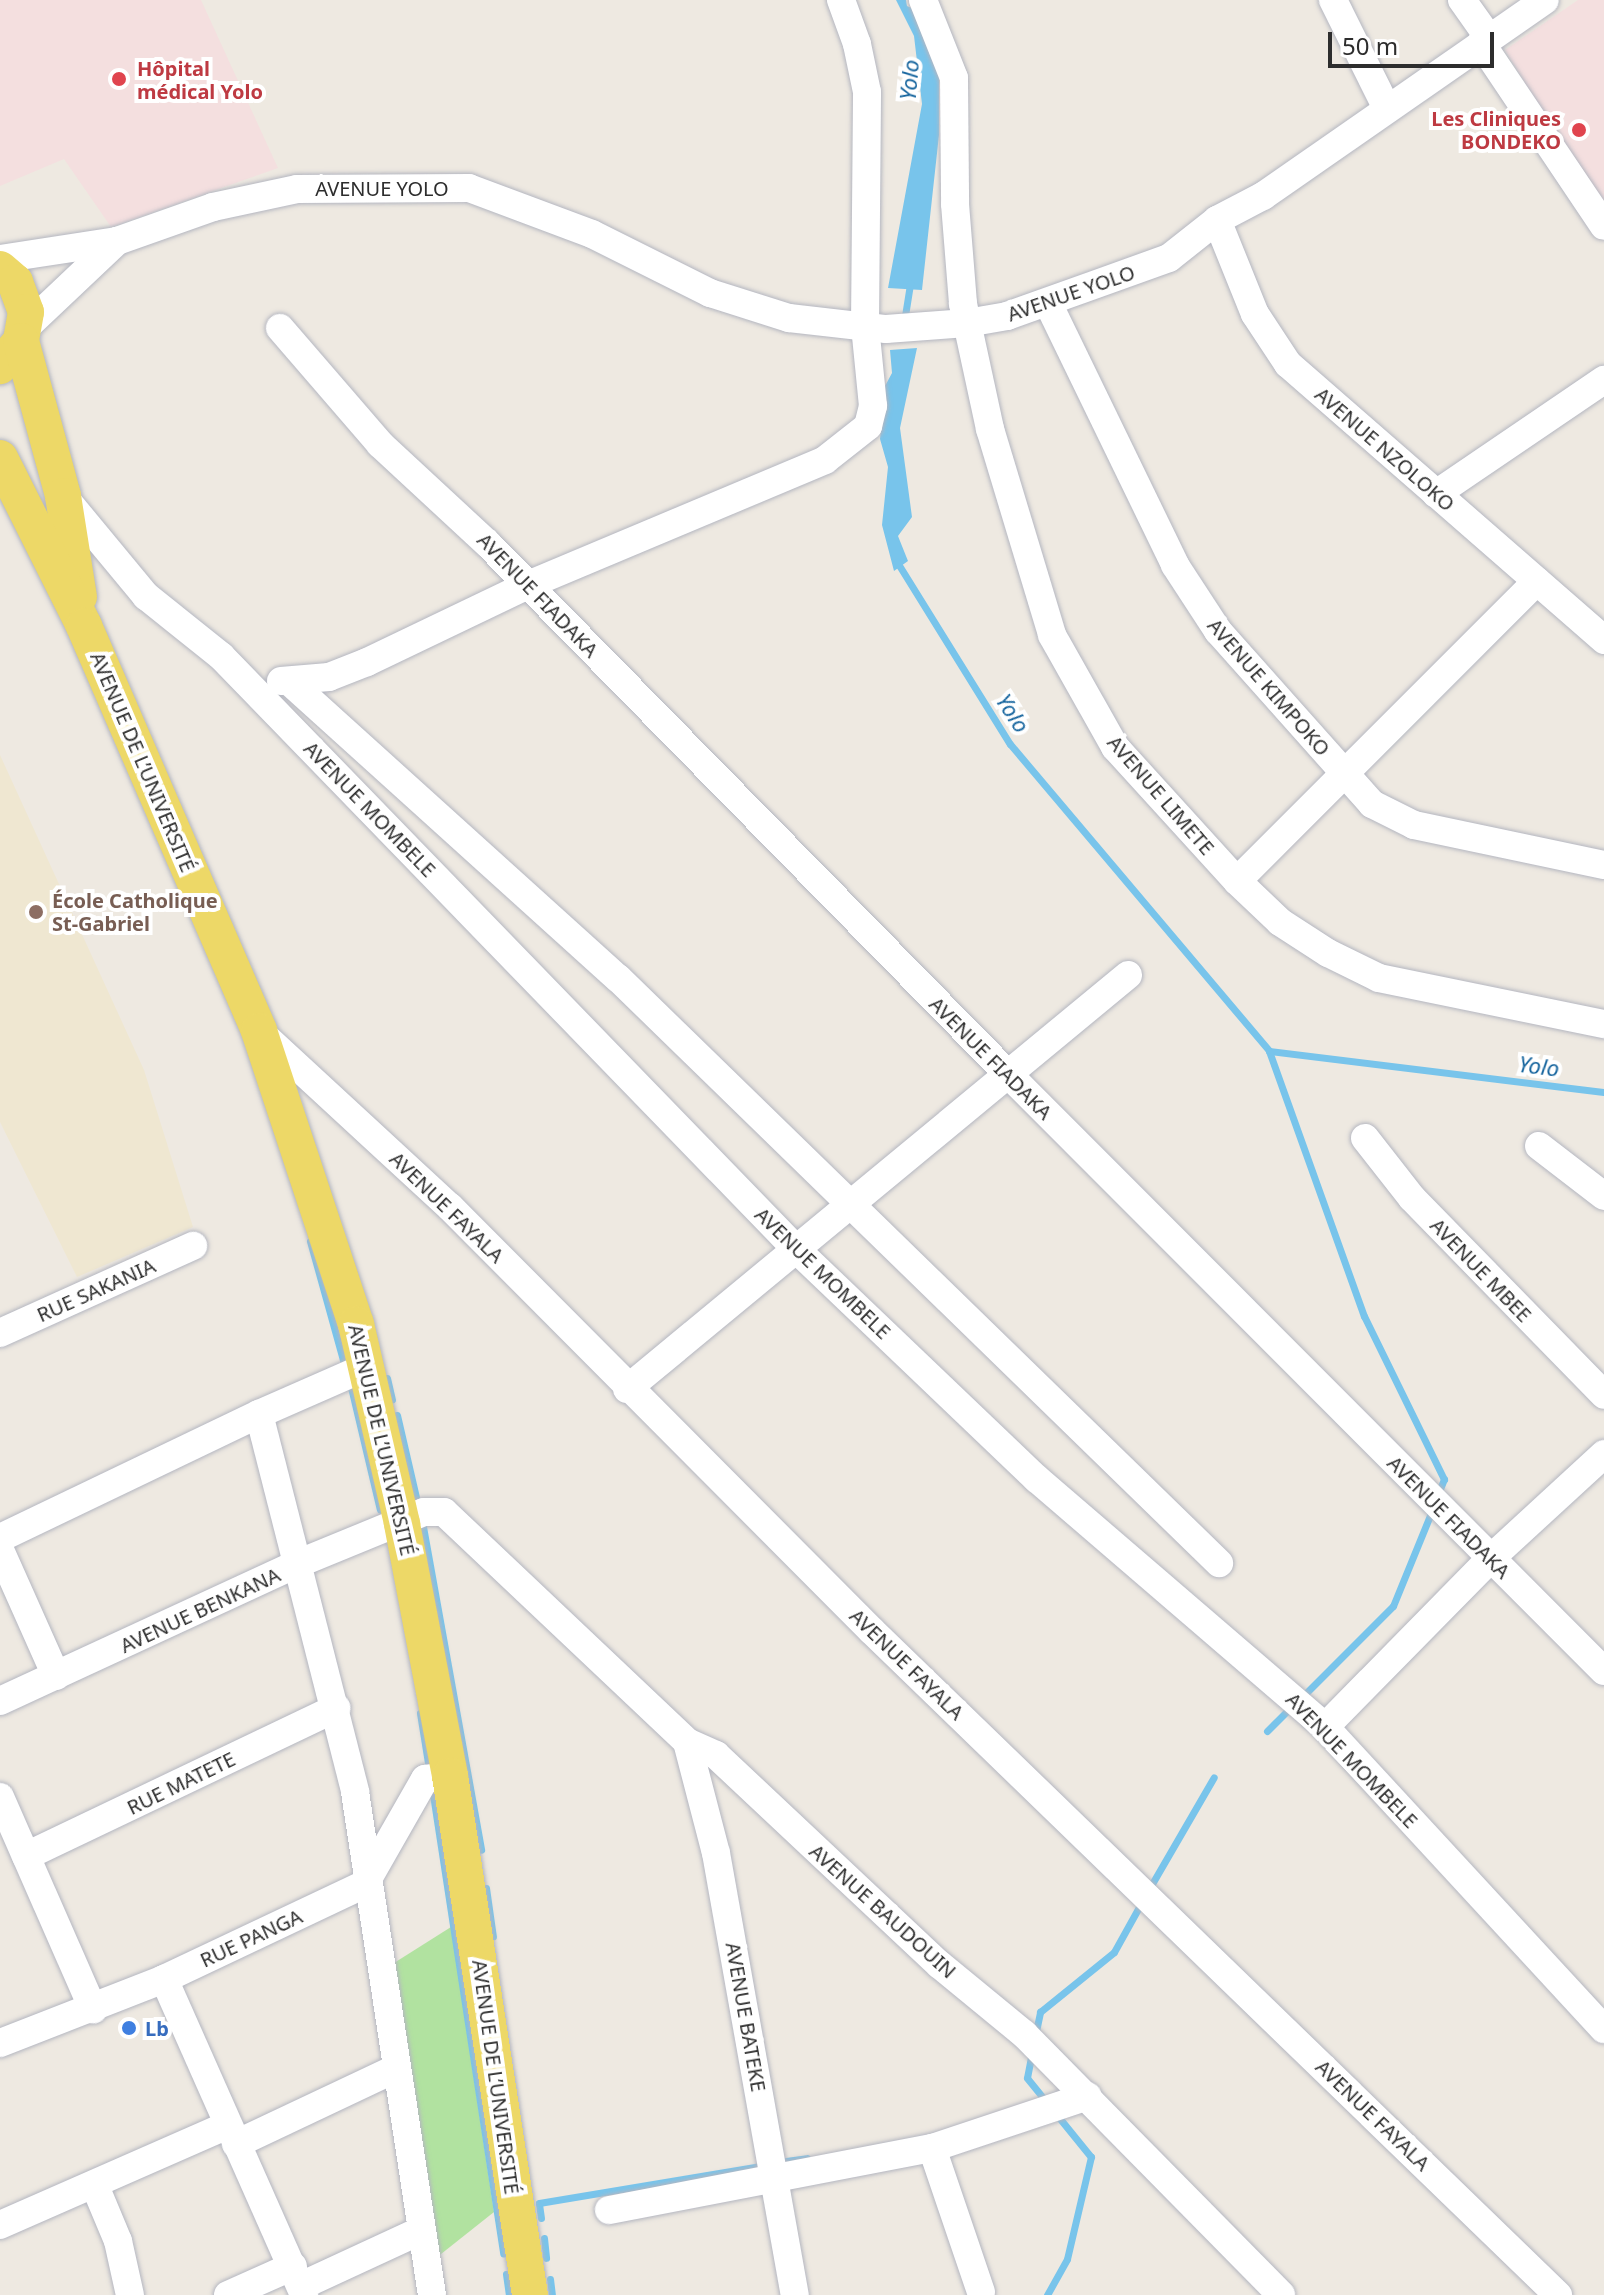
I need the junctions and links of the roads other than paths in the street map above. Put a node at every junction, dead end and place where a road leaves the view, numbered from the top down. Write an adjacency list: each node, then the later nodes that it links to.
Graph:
1 (841, 0): 15 (street)
2 (923, 0): 14 (street, AVENUE LIMETE)
3 (1333, 0): 7 (street)
4 (1462, 0): 6 (street)
5 (1545, 0): 6 (street, AVENUE YOLO)
6 (1485, 41): 7 (street, AVENUE YOLO); 9 (street)
7 (1386, 107): 8 (street, AVENUE YOLO)
8 (1217, 220): 13 (street, AVENUE YOLO); 20 (street, AVENUE NZOLOKO)
9 (1604, 226)
10 (117, 241): 11 (street, AVENUE YOLO); 15 (street, AVENUE YOLO); 17 (street, AVENUE YOLO)
11 (0, 259)
12 (0, 269): 17 (main road, AVENUE DE L’UNIVERSITÉ)
13 (1048, 303): 14 (street, AVENUE YOLO); 28 (street, AVENUE KIMPOKO)
14 (967, 323): 15 (street, AVENUE YOLO); 30 (street, AVENUE LIMETE)
15 (876, 327): 23 (street)
16 (280, 328): 23 (street, AVENUE FIADAKA)
17 (15, 345): 21 (main road, AVENUE DE L’UNIVERSITÉ)
18 (1604, 380): 20 (street)
19 (0, 458): 24 (main road, AVENUE DE L’UNIVERSITÉ)
20 (1436, 494): 22 (street, AVENUE NZOLOKO)
21 (63, 496): 24 (main road, AVENUE DE L’UNIVERSITÉ); 26 (street, AVENUE MOMBELE)
22 (1537, 581): 25 (street, AVENUE NZOLOKO); 28 (street)
23 (528, 585): 27 (street); 34 (street, AVENUE FIADAKA)
24 (84, 626): 33 (main road, AVENUE DE L’UNIVERSITÉ)
25 (1604, 640)
26 (221, 656): 27 (street); 40 (street, AVENUE MOMBELE)
27 (291, 683): 38 (street)
28 (1346, 776): 29 (street, AVENUE KIMPOKO); 30 (street)
29 (1604, 865)
30 (1237, 881): 32 (street, AVENUE LIMETE)
31 (1128, 975): 34 (street)
32 (1604, 1024)
33 (259, 1031): 42 (main road, AVENUE DE L’UNIVERSITÉ); 43 (street, AVENUE FAYALA)
34 (1007, 1073): 38 (street); 51 (street, AVENUE FIADAKA)
35 (1365, 1138): 44 (street, AVENUE MBEE)
36 (1539, 1146): 37 (street)
37 (1604, 1196)
38 (850, 1202): 40 (street); 52 (street)
39 (193, 1246): 41 (street, RUE SAKANIA)
40 (796, 1249): 43 (street); 58 (street, AVENUE MOMBELE)
41 (0, 1333)
42 (366, 1367): 45 (street); 47 (main road, AVENUE DE L’UNIVERSITÉ)
43 (627, 1389): 85 (street, AVENUE FAYALA)
44 (1604, 1395)
45 (259, 1414): 48 (street); 53 (street)
46 (1604, 1454): 51 (street)
47 (402, 1524): 49 (street, AVENUE BENKANA); 53 (street, AVENUE BENKANA); 60 (main road, AVENUE DE L’UNIVERSITÉ)
48 (0, 1538)
49 (473, 1541): 59 (street, AVENUE BAUDOUIN)
50 (0, 1550): 55 (street)
51 (1490, 1559): 54 (street, AVENUE FIADAKA); 58 (street)
52 (1219, 1563)
53 (297, 1564): 55 (street, AVENUE BENKANA); 57 (street)
54 (1604, 1671)
55 (56, 1676): 56 (street, AVENUE BENKANA)
56 (0, 1701)
57 (336, 1708): 62 (street, RUE MATETE); 63 (street)
58 (1325, 1727): 66 (street, AVENUE MOMBELE)
59 (687, 1742): 69 (street, AVENUE BAUDOUIN); 72 (street, AVENUE BATEKE)
60 (450, 1776): 63 (street); 82 (main road, AVENUE DE L’UNIVERSITÉ)
61 (0, 1797): 62 (street)
62 (15, 1846): 65 (street)
63 (365, 1884): 64 (street, RUE PANGA); 68 (street)
64 (164, 1979): 65 (street, RUE PANGA); 70 (street)
65 (93, 2009): 67 (street, RUE PANGA)
66 (1604, 2029)
67 (0, 2043)
68 (395, 2069): 70 (street); 76 (street)
69 (1064, 2104): 71 (street); 84 (street, AVENUE BAUDOUIN)
70 (231, 2135): 73 (street); 77 (street)
71 (932, 2148): 72 (street); 78 (street)
72 (774, 2176): 74 (street); 83 (street, AVENUE BATEKE)
73 (95, 2186): 75 (street); 79 (street)
74 (609, 2210)
75 (0, 2225)
76 (422, 2230): 77 (street); 81 (street)
77 (300, 2282): 80 (street)
78 (981, 2292)
79 (130, 2295)
80 (228, 2295)
81 (432, 2295)
82 (530, 2295)
83 (795, 2295)
84 (1281, 2295)
85 (1558, 2295)

